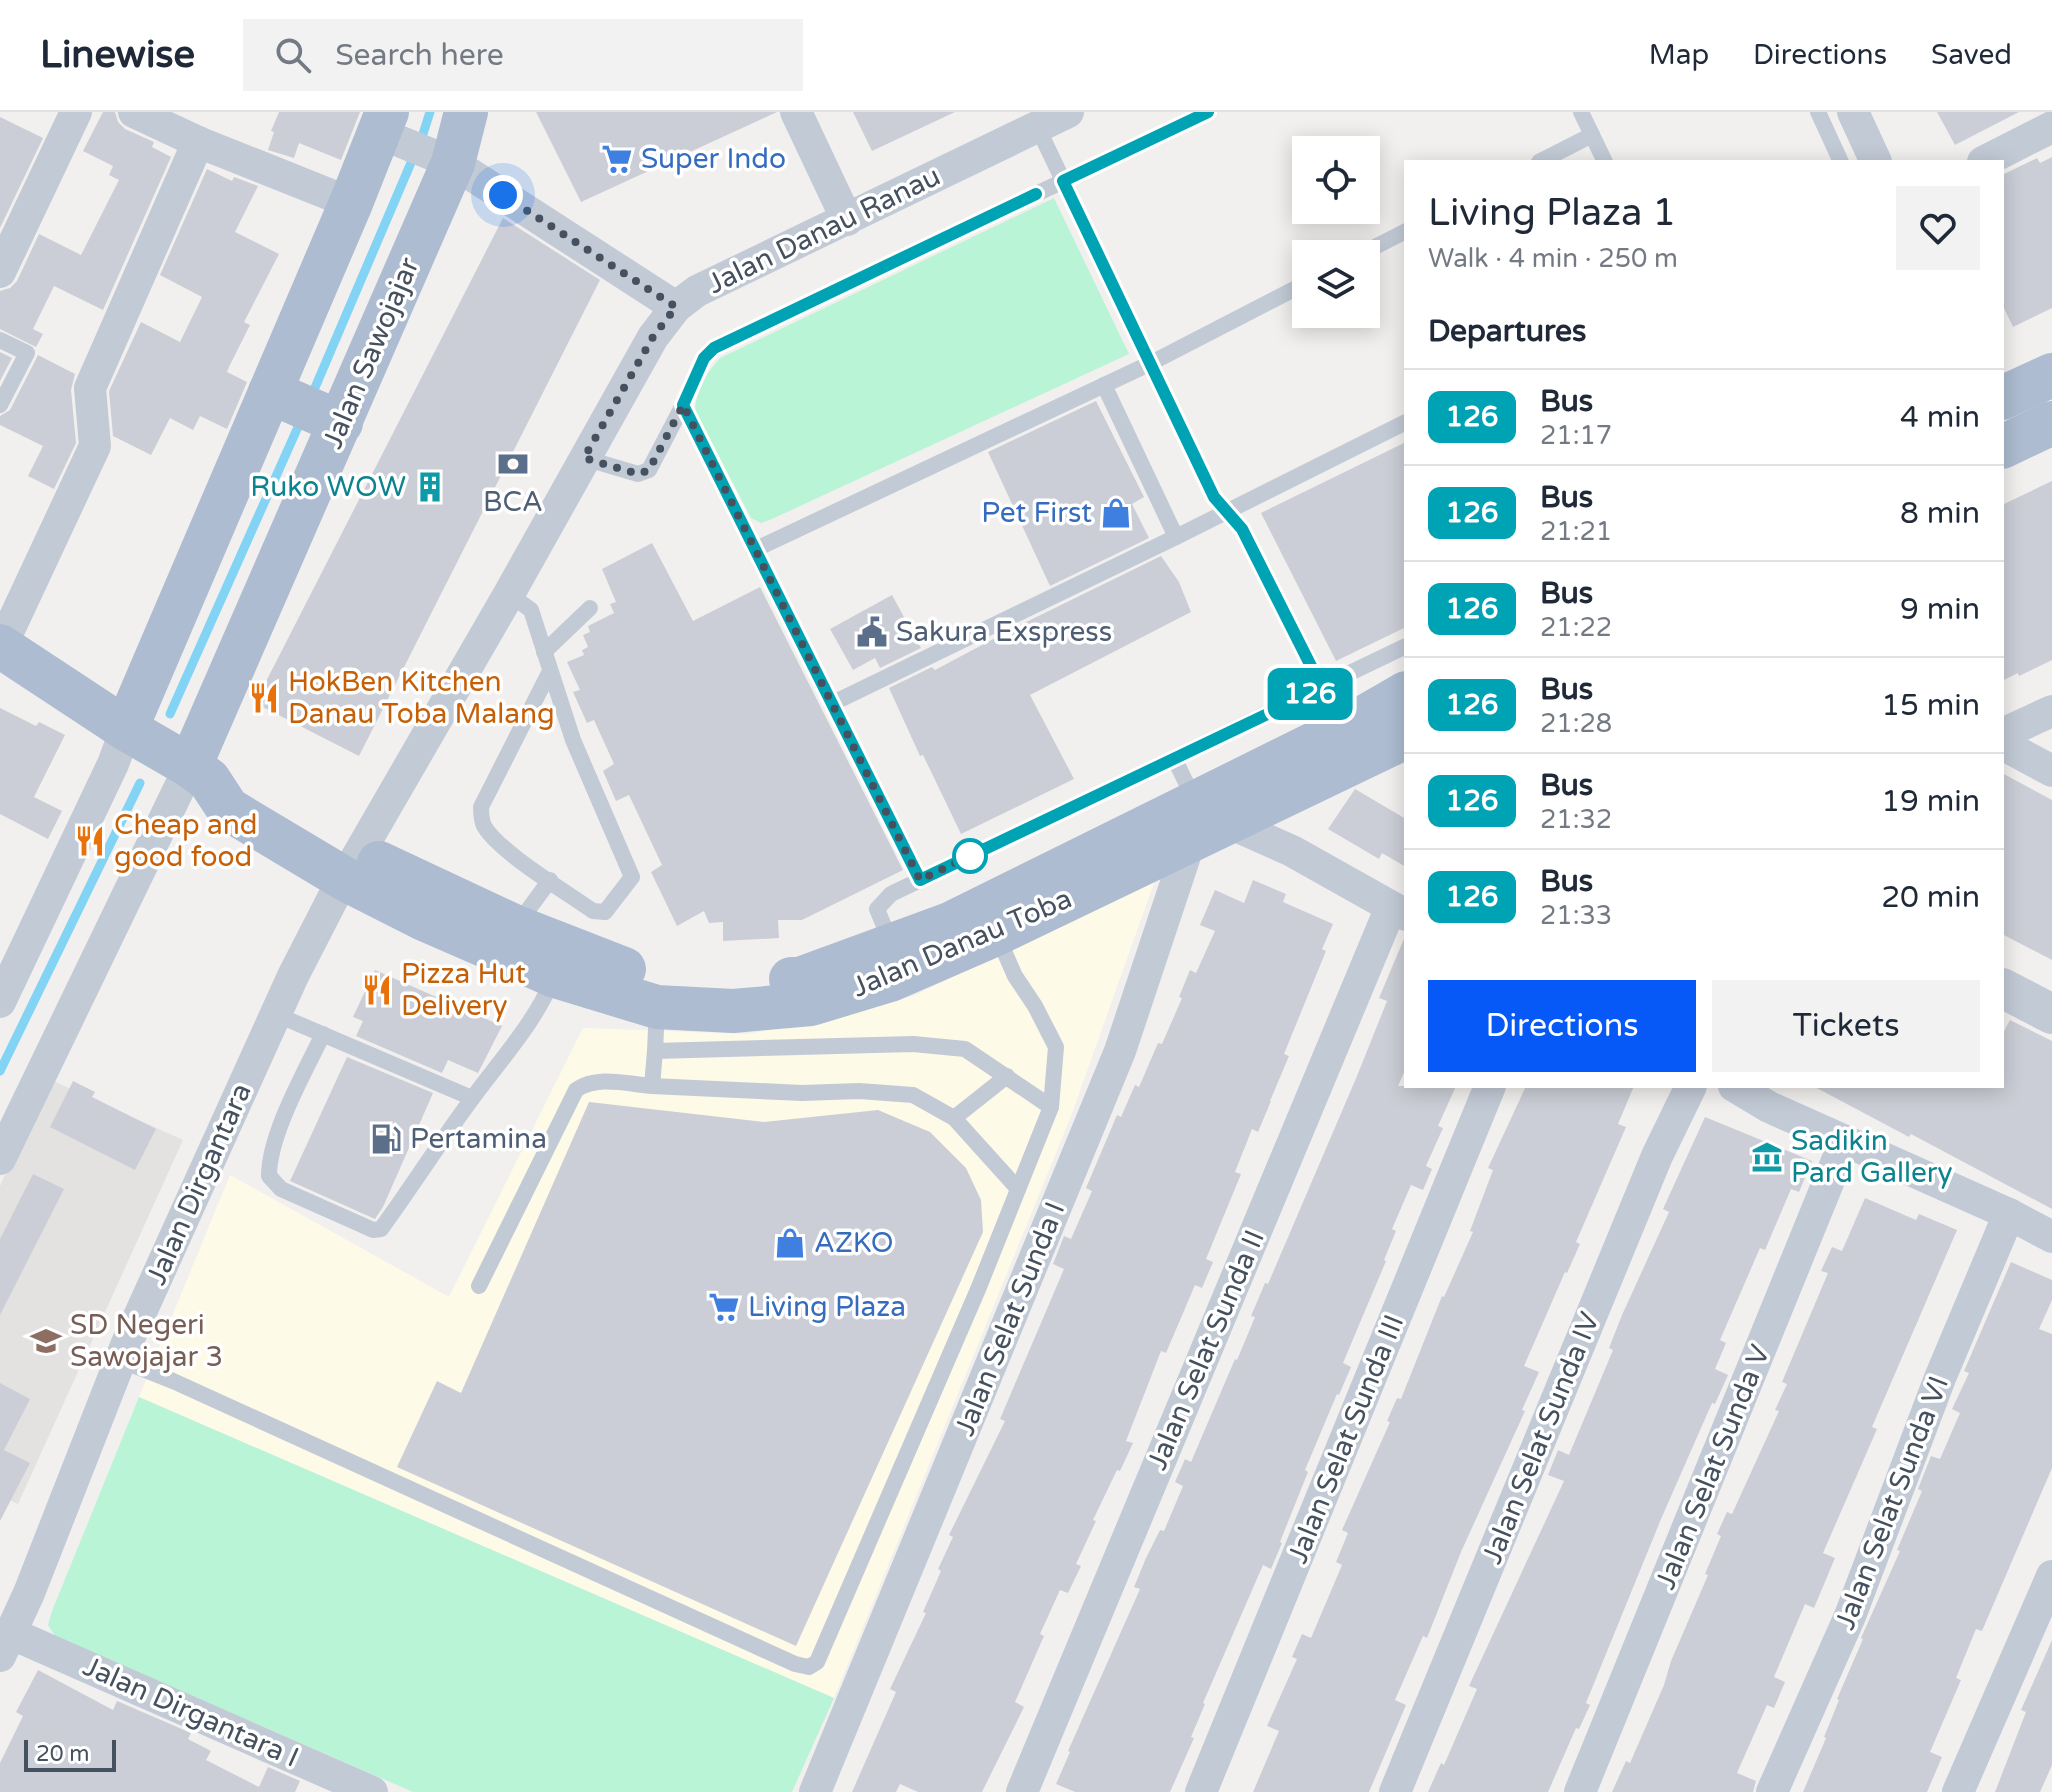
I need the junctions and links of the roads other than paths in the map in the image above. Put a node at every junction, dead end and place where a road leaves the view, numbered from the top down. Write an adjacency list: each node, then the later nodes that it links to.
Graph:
1 (76, 112): 26 (street)
2 (134, 112): 14 (street)
3 (466, 112): 20 (main road, Jalan Sawojajar)
4 (796, 112): 23 (street)
5 (1068, 112): 10 (street, Jalan Danau Ranau)
6 (1208, 112): 21 (lane)
7 (1581, 112): 13 (lane)
8 (1818, 112): 17 (lane)
9 (1853, 112): 18 (street)
10 (1037, 126): 21 (lane); 23 (street, Jalan Danau Ranau)
11 (2052, 127): 19 (street)
12 (390, 129): 20 (street); 22 (main road, Jalan Sawojajar)
13 (1592, 135): 15 (lane); 16 (lane)
14 (198, 142): 22 (street); 46 (street)
15 (1543, 160)
16 (1604, 160)
17 (1840, 160)
18 (1875, 160)
19 (1987, 160)
20 (448, 161): 28 (street); 36 (main road, Jalan Sawojajar)
21 (1063, 181): 30 (lane); 35 (lane)
22 (351, 203): 36 (main road, Jalan Sawojajar)
23 (847, 220): 28 (street, Jalan Danau Ranau)
24 (1404, 232): 25 (lane)
25 (1380, 244)
26 (0, 272)
27 (1292, 290): 30 (lane)
28 (676, 307): 40 (street, Jalan Danau Ranau)
29 (0, 340): 34 (lane)
30 (1151, 363): 32 (lane); 41 (lane)
31 (2052, 375): 33 (main road)
32 (1104, 385): 42 (lane); 43 (lane)
33 (2004, 397)
34 (0, 405)
35 (683, 405): 40 (lane); 43 (lane)
36 (307, 408): 58 (main road, Jalan Sawojajar); 60 (main road, Jalan Sawojajar)
37 (1404, 423): 41 (lane)
38 (2052, 423): 39 (main road)
39 (2004, 446)
40 (584, 458): 44 (street, Jalan Danau Ranau)
41 (1228, 511): 42 (lane); 50 (lane)
42 (1176, 537): 52 (lane)
43 (754, 550): 52 (lane)
44 (509, 594): 48 (lane); 63 (street, Jalan Danau Ranau)
45 (590, 608): 48 (lane)
46 (1, 647): 58 (main road, Jalan Danau Toba)
47 (1404, 647): 50 (lane)
48 (544, 652): 49 (lane)
49 (550, 671): 64 (lane); 64 (lane)
50 (1322, 688): 54 (lane); 59 (lane)
51 (1404, 694): 54 (main road, Jalan Danau Toba)
52 (831, 704): 65 (lane)
53 (2052, 711): 55 (street)
54 (1342, 730): 62 (main road, Jalan Danau Toba)
55 (2004, 733)
56 (1404, 738): 62 (main road, Jalan Danau Toba)
57 (2004, 745): 61 (street)
58 (120, 746): 60 (main road, Jalan Danau Toba); 72 (street)
59 (1175, 760): 62 (lane); 65 (lane)
60 (192, 768): 63 (main road, Jalan Danau Toba); 87 (street)
61 (2052, 771)
62 (1204, 822): 66 (street); 68 (main road, Jalan Danau Toba); 69 (main road, Jalan Danau Toba); 96 (street, Jalan Selat Sunda I)
63 (353, 866): 67 (main road, Jalan Danau Toba); 70 (main road, Jalan Danau Toba); 74 (street, Jalan Dirgantara)
64 (550, 880): 67 (lane)
65 (920, 880): 69 (lane)
66 (1398, 911): 97 (street, Jalan Selat Sunda II)
67 (516, 927): 69 (main road, Jalan Danau Toba)
68 (996, 934): 73 (main road, Jalan Danau Toba); 84 (lane)
69 (891, 944)
70 (555, 976): 73 (main road, Jalan Danau Toba); 83 (lane)
71 (2004, 989): 75 (street)
72 (0, 1002)
73 (657, 1007): 77 (lane)
74 (275, 1014): 76 (lane); 92 (street, Jalan Dirgantara)
75 (2052, 1014)
76 (323, 1034): 83 (lane); 83 (lane)
77 (655, 1051): 78 (lane); 79 (lane)
78 (1007, 1076): 84 (lane); 85 (lane)
79 (652, 1086): 85 (lane); 91 (lane)
80 (1489, 1088): 98 (street, Jalan Selat Sunda III)
81 (1690, 1088): 99 (street, Jalan Selat Sunda IV)
82 (1737, 1088): 86 (street)
83 (472, 1098)
84 (1051, 1107): 88 (lane)
85 (954, 1118): 88 (lane)
86 (1845, 1141): 89 (street); 100 (street, Jalan Selat Sunda V)
87 (0, 1159)
88 (1018, 1189): 92 (lane)
89 (2009, 1214): 90 (street); 101 (street, Jalan Selat Sunda VI)
90 (2052, 1237)
91 (479, 1286)
92 (120, 1360): 94 (street, Jalan Dirgantara)
93 (2052, 1576): 102 (street)
94 (5, 1644): 95 (street, Jalan Dirgantara I)
95 (372, 1792)
96 (815, 1792)
97 (1022, 1792)
98 (1201, 1792)
99 (1395, 1792)
100 (1580, 1792)
101 (1772, 1792)
102 (1958, 1792)

